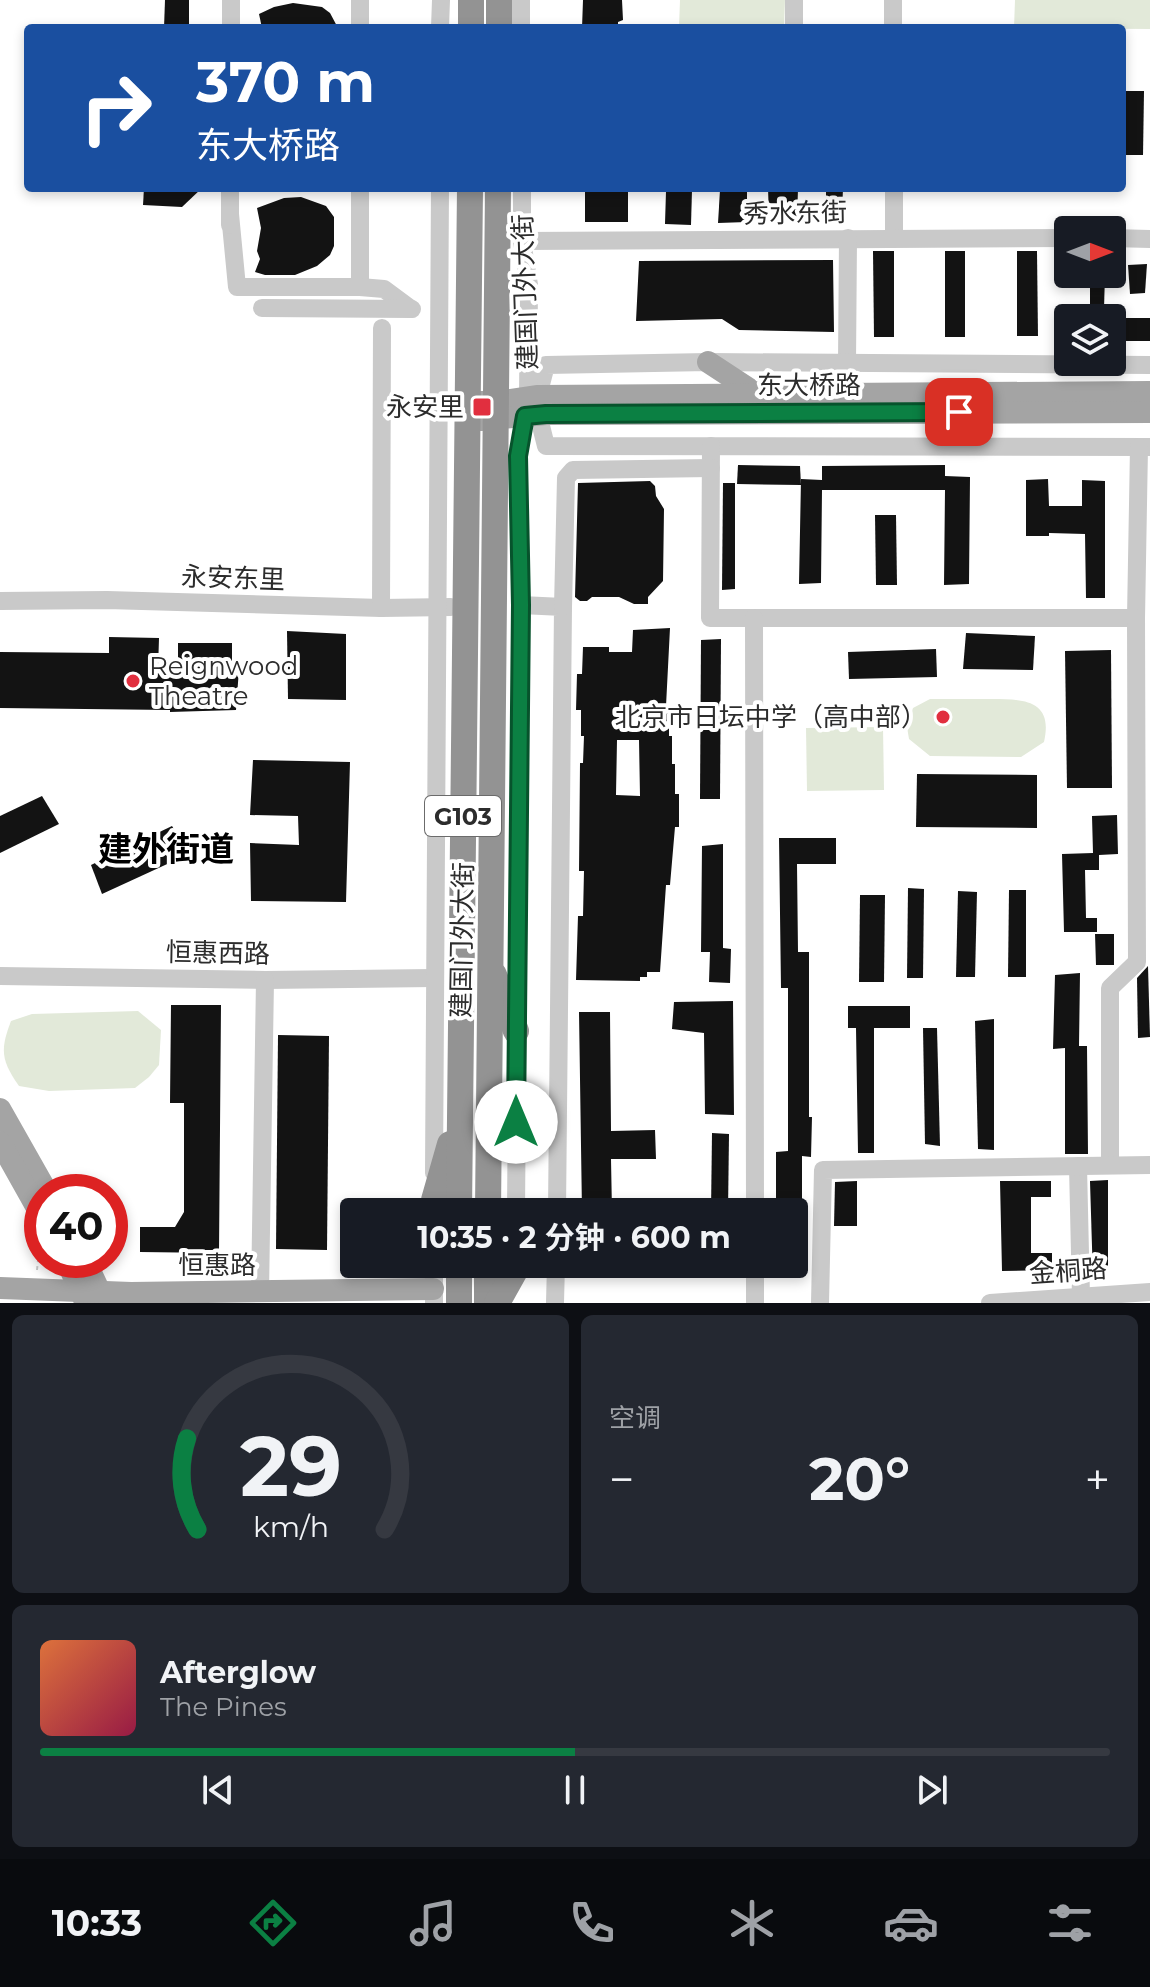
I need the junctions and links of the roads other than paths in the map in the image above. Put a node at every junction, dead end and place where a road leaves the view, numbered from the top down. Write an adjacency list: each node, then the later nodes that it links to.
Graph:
1 (231, 0): 9 (street)
2 (360, 0): 10 (street)
3 (441, 0): 11 (street)
4 (471, 0): 12 (highway)
5 (499, 0): 13 (highway)
6 (521, 0): 14 (street)
7 (794, 0): 15 (street)
8 (893, 0): 16 (street)
9 (231, 24)
10 (360, 24)
11 (440, 24)
12 (471, 24)
13 (499, 24)
14 (521, 24)
15 (794, 24)
16 (893, 24)
17 (230, 192): 24 (street)
18 (360, 192): 32 (street)
19 (440, 192): 34 (street, 建国门外大街)
20 (470, 192): 43 (highway, 建国门外大街 / G103)
21 (498, 192): 44 (highway, 建国门外大街 / G103)
22 (522, 192): 30 (street, 建国门外大街)
23 (894, 192): 25 (street)
24 (230, 214): 31 (street); 32 (street)
25 (894, 237): 26 (street, 秀水东街); 27 (street, 秀水东街)
26 (848, 238): 30 (street, 秀水东街); 38 (street)
27 (1054, 238)
28 (1126, 238): 29 (street)
29 (1150, 239)
30 (522, 241): 42 (street, 建国门外大街)
31 (230, 271)
32 (360, 287): 35 (street)
33 (262, 308): 35 (street)
34 (439, 308): 35 (street); 54 (street, 建国门外大街)
35 (411, 309)
36 (382, 328): 53 (street)
37 (708, 362): 38 (street); 41 (main road); 42 (street)
38 (847, 363): 39 (street)
39 (1150, 365)
40 (1150, 392): 41 (main road, 东大桥路)
41 (761, 397): 42 (main road, 东大桥路)
42 (532, 406): 44 (main road, 东大桥路); 45 (main road, 东大桥路); 46 (street); 50 (street, 建国门外大街)
43 (468, 411): 44 (main road, 东大桥路); 51 (highway, 建国门外大街 / G103)
44 (496, 411): 57 (highway, 建国门外大街 / G103)
45 (1150, 412)
46 (711, 446): 47 (street); 48 (street)
47 (1145, 447): 56 (street)
48 (711, 468): 52 (street); 55 (street)
49 (0, 601): 53 (street, 永安东里)
50 (521, 605): 52 (street); 61 (street, 建国门外大街)
51 (465, 606): 54 (street, 永安东里); 62 (highway, 建国门外大街 / G103)
52 (563, 607): 75 (street)
53 (381, 608): 54 (street, 永安东里)
54 (439, 608): 59 (street, 建国门外大街)
55 (754, 618): 56 (street); 76 (street)
56 (1136, 618): 65 (street)
57 (489, 962): 61 (highway); 73 (highway, 建国门外大街 / G103)
58 (0, 976): 60 (street, 恒惠西路)
59 (434, 978): 60 (street, 恒惠西路); 70 (street, 建国门外大街)
60 (265, 980): 86 (street)
61 (516, 1031): 74 (street, 建国门外大街)
62 (460, 1106): 71 (highway); 72 (highway, 建国门外大街 / G103)
63 (0, 1109): 68 (main road)
64 (0, 1142): 69 (main road)
65 (1110, 1165): 66 (street); 67 (street)
66 (1150, 1165)
67 (1078, 1166): 90 (street); 97 (street)
68 (37, 1174)
69 (24, 1185)
70 (434, 1198)
71 (436, 1198)
72 (459, 1198)
73 (488, 1198)
74 (516, 1198)
75 (557, 1198)
76 (755, 1198)
77 (79, 1278): 87 (main road)
78 (459, 1278): 91 (highway)
79 (487, 1278): 92 (highway)
80 (510, 1278): 93 (highway)
81 (516, 1278): 94 (street)
82 (556, 1278): 95 (street)
83 (755, 1278): 96 (street)
84 (0, 1288): 87 (main road, 恒惠路)
85 (1150, 1292): 90 (street, 金桐路)
86 (260, 1293): 87 (main road, 恒惠路); 88 (main road, 恒惠路)
87 (92, 1296)
88 (393, 1296): 89 (main road, 恒惠路)
89 (434, 1296)
90 (1081, 1297): 98 (street, 金桐路)
91 (459, 1303)
92 (487, 1303)
93 (497, 1303)
94 (516, 1303)
95 (555, 1303)
96 (755, 1303)
97 (820, 1303)
98 (990, 1303)

